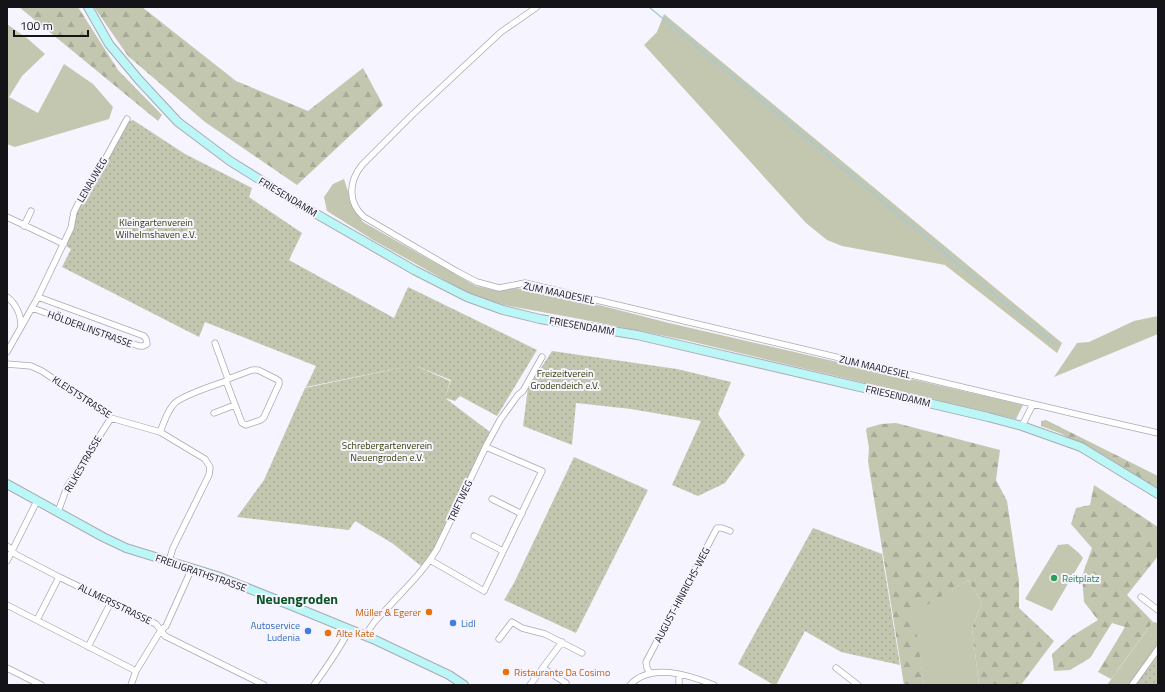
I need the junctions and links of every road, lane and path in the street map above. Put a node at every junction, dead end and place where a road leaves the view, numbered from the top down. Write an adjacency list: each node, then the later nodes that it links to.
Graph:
1 (88, 7): 22 (main road, FRIESENDAMM)
2 (538, 7): 18 (street, ZUM MAADESIEL)
3 (127, 119): 7 (street, LENAUWEG)
4 (31, 211): 6 (street)
5 (7, 217): 6 (street)
6 (24, 226): 7 (street)
7 (64, 244): 9 (street, LENAUWEG)
8 (7, 297): 10 (street)
9 (38, 297): 11 (street, LENAUWEG); 11 (street, HÖLDERLINSTRASSE)
10 (15, 306): 11 (street); 12 (street)
11 (31, 310): 12 (street, LENAUWEG)
12 (22, 327): 14 (street, LENAUWEG)
13 (215, 343): 17 (street)
14 (7, 352)
15 (542, 357): 25 (street, TRIFTWEG)
16 (7, 364): 21 (street, KLEISTSTRASSE)
17 (227, 380): 19 (street); 19 (street); 23 (street)
18 (1033, 404): 22 (street); 24 (street, ZUM MAADESIEL)
19 (235, 405): 20 (street)
20 (214, 413)
21 (111, 418): 23 (street, KLEISTSTRASSE); 30 (street, RILKESTRASSE)
22 (1022, 426): 27 (main road, FRIESENDAMM)
23 (160, 432): 39 (street, KLEISTSTRASSE)
24 (1158, 433)
25 (486, 447): 31 (street); 37 (street, TRIFTWEG)
26 (7, 484): 29 (main road, FREILIGRATHSTRASSE)
27 (1158, 494)
28 (492, 499): 31 (street)
29 (36, 501): 30 (main road, FREILIGRATHSTRASSE); 35 (street)
30 (58, 512): 39 (main road, FREILIGRATHSTRASSE)
31 (522, 514): 36 (street)
32 (730, 531): 59 (street, AUGUST-HINRICHS-WEG)
33 (474, 536): 36 (street)
34 (7, 546): 35 (street, ALLMERSSTRASSE)
35 (12, 550): 38 (street); 41 (street, ALLMERSSTRASSE)
36 (504, 551): 37 (street)
37 (430, 560): 49 (street, TRIFTWEG)
38 (7, 561)
39 (169, 561): 40 (main road, FREILIGRATHSTRASSE)
40 (192, 568): 47 (main road, FREILIGRATHSTRASSE); 48 (street)
41 (59, 577): 43 (street, ALLMERSSTRASSE); 46 (street)
42 (1141, 597): 45 (street)
43 (111, 602): 48 (street, ALLMERSSTRASSE); 52 (street)
44 (7, 605): 46 (street)
45 (1158, 610)
46 (37, 620): 52 (street)
47 (350, 629): 49 (main road, FREILIGRATHSTRASSE); 65 (street)
48 (161, 630): 58 (street); 64 (street, ALLMERSSTRASSE)
49 (366, 636): 66 (main road, FREILIGRATHSTRASSE)
50 (499, 639): 51 (street)
51 (562, 642): 54 (street); 56 (street)
52 (88, 647): 58 (street)
53 (1158, 649): 72 (street)
54 (582, 653)
55 (7, 668): 62 (street)
56 (543, 668): 61 (street); 67 (street)
57 (836, 668): 71 (street)
58 (136, 671): 63 (street)
59 (650, 673): 60 (street); 68 (street)
60 (679, 675): 69 (street); 70 (street)
61 (566, 683)
62 (40, 685)
63 (131, 685)
64 (264, 685)
65 (314, 685)
66 (464, 685)
67 (530, 685)
68 (630, 685)
69 (678, 685)
70 (714, 685)
71 (858, 685)
72 (1132, 685)

